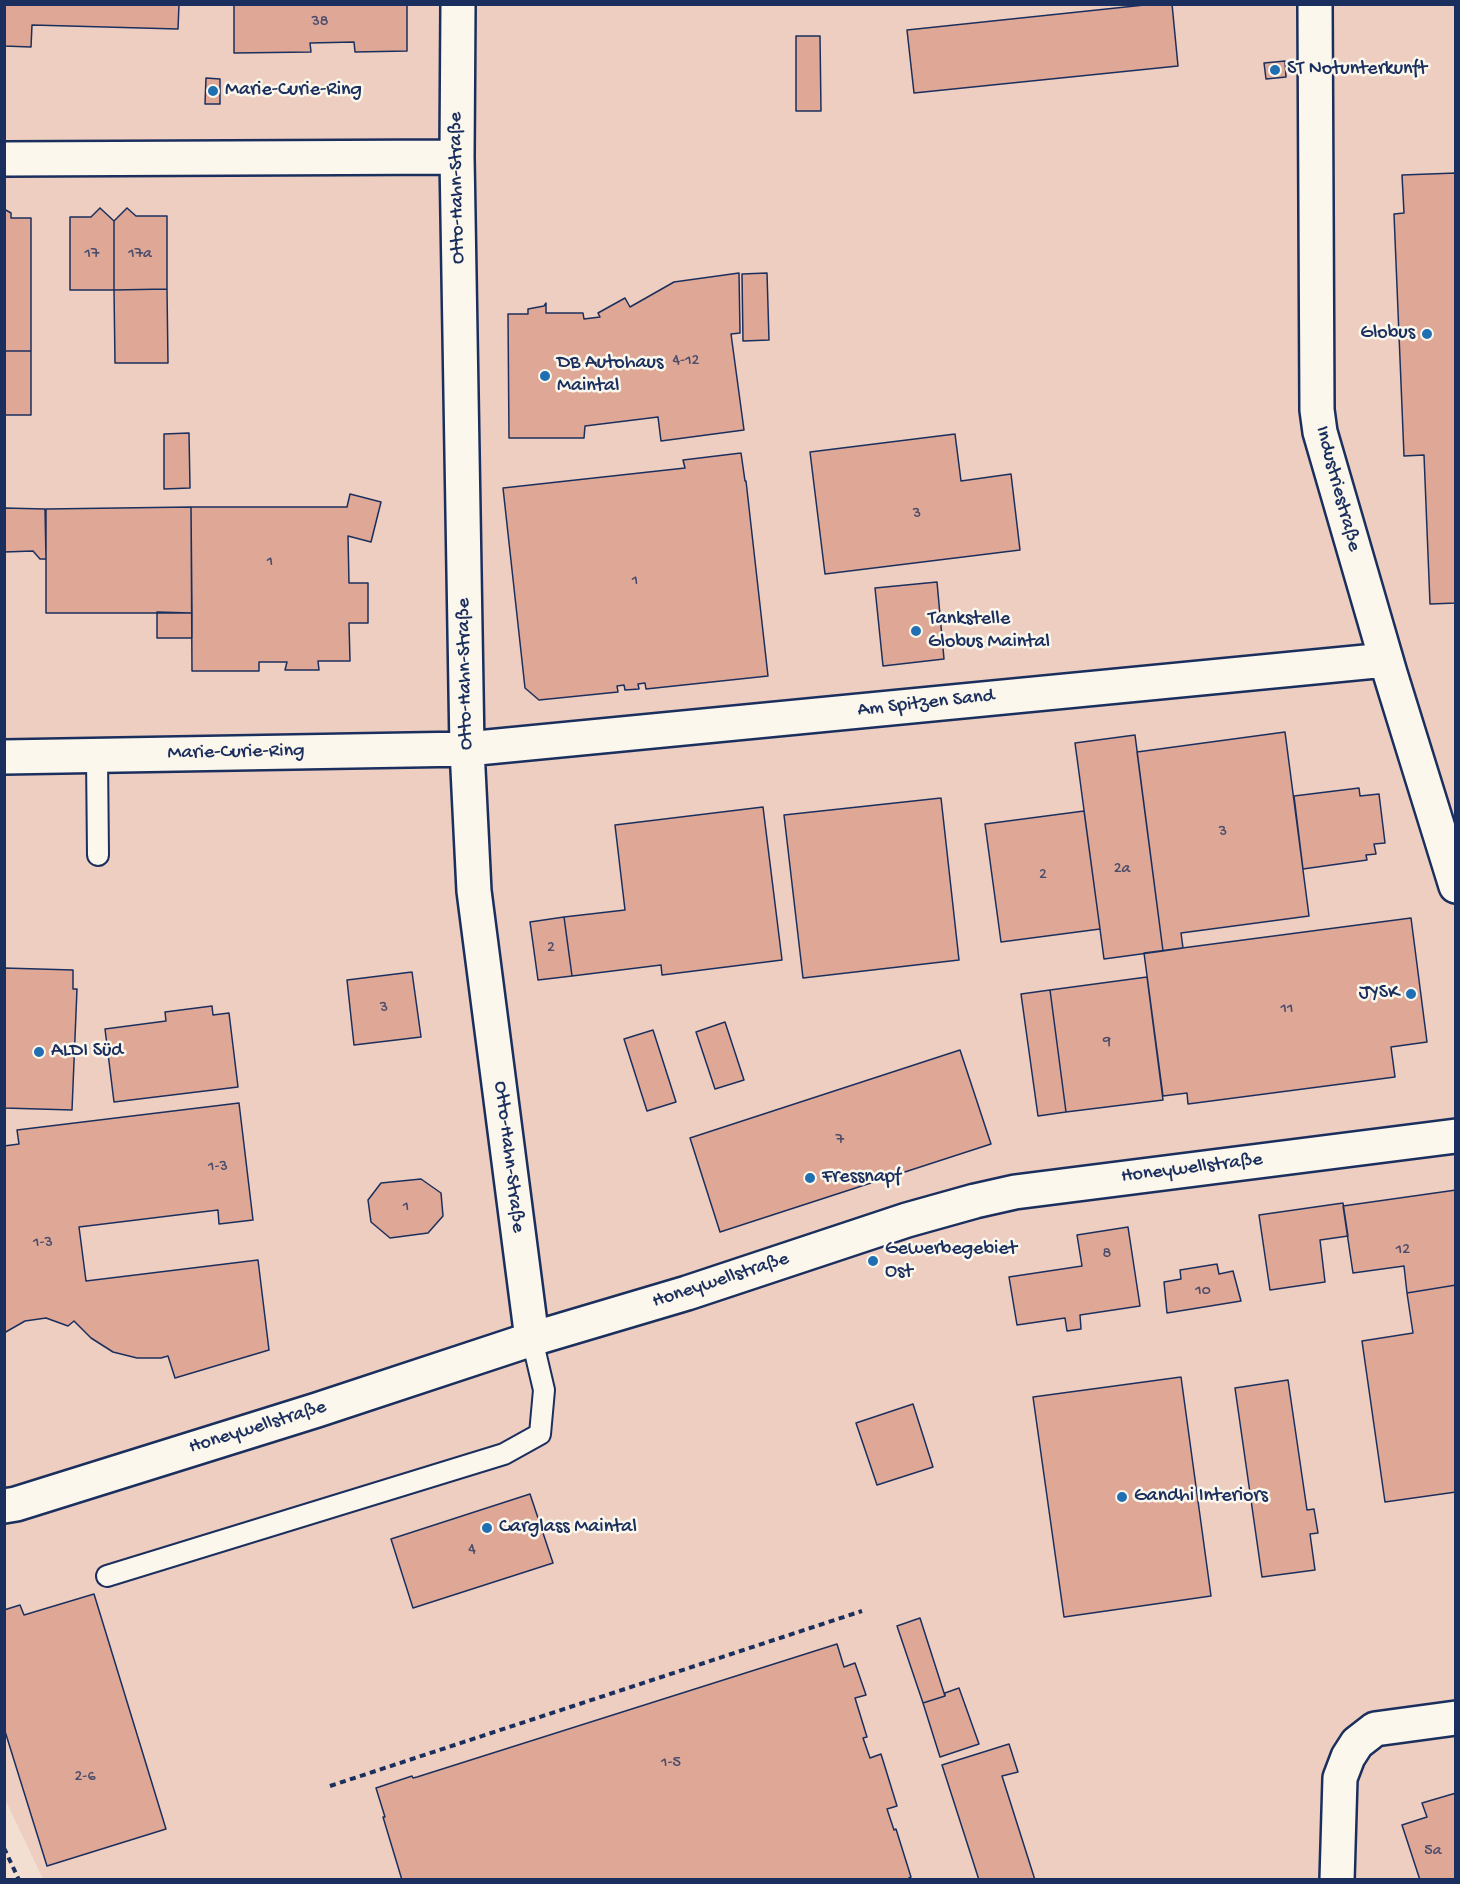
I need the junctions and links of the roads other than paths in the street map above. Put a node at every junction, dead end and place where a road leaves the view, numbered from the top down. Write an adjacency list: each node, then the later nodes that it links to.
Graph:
1 (458, 4): 3 (street, Otto-Hahn-Straße)
2 (1315, 4): 5 (street, Industriestraße)
3 (457, 157): 4 (street); 6 (street, Otto-Hahn-Straße)
4 (4, 159)
5 (1386, 660): 6 (street, Am Spitzen Sand); 10 (street, Industriestraße)
6 (467, 749): 7 (street, Marie-Curie-Ring); 12 (street, Otto-Hahn-Straße)
7 (98, 756): 8 (street, Marie-Curie-Ring); 9 (lane)
8 (4, 757)
9 (98, 855)
10 (1455, 886)
11 (1455, 1136): 12 (street, Honeywellstraße)
12 (532, 1339): 13 (street, Honeywellstraße); 14 (lane)
13 (8, 1506)
14 (107, 1576)
15 (1455, 1718): 16 (street)
16 (1337, 1880)

